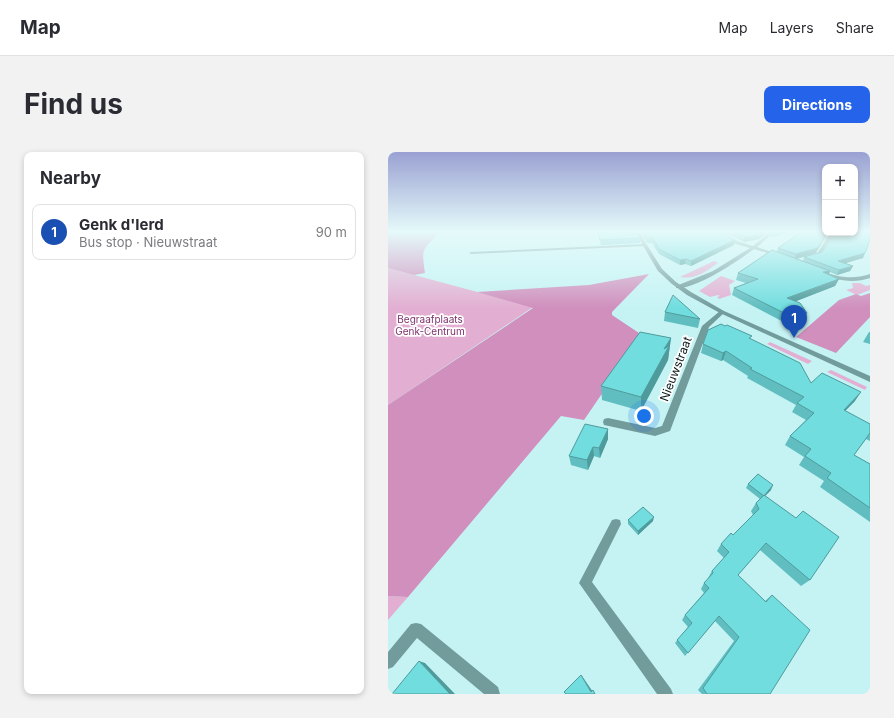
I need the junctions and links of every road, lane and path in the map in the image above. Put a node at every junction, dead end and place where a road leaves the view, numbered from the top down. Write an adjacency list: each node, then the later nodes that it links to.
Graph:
1 (652, 257): 9 (street)
2 (738, 257): 9 (street)
3 (783, 257): 5 (street)
4 (813, 257): 6 (lane)
5 (788, 259)
6 (806, 259)
7 (823, 273): 8 (street)
8 (870, 276)
9 (678, 287): 10 (street)
10 (722, 312): 11 (street); 12 (street, Nieuwstraat)
11 (870, 379)
12 (608, 422)
13 (616, 524): 16 (lane)
14 (388, 662): 15 (lane)
15 (493, 694)
16 (666, 694)

